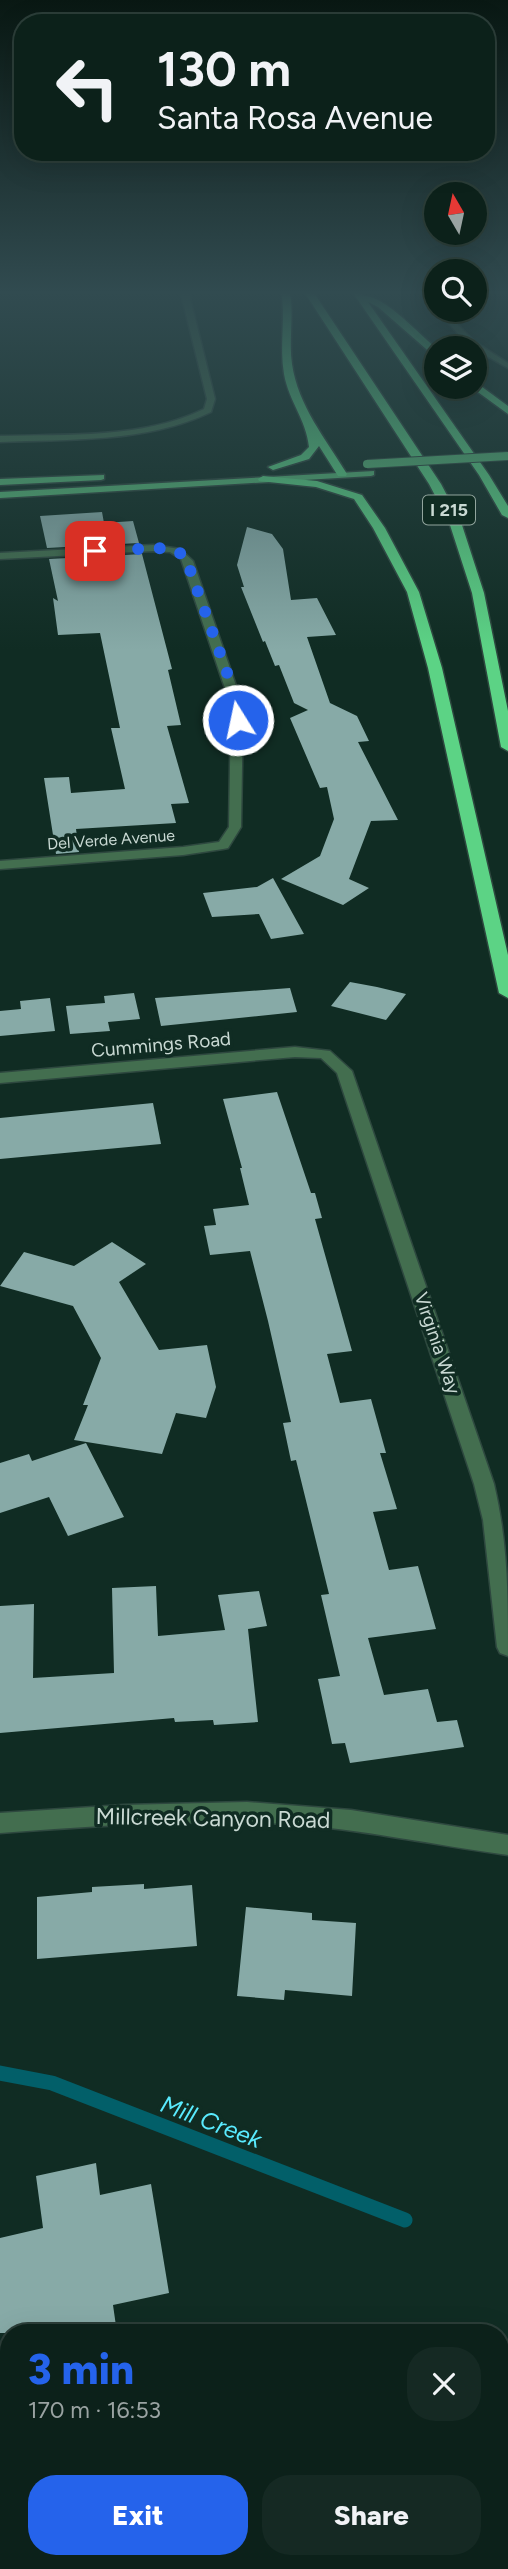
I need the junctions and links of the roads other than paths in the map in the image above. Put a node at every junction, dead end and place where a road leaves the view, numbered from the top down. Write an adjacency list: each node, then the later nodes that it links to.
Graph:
1 (208, 410): 6 (street)
2 (302, 410): 5 (highway)
3 (387, 410): 20 (highway, I 215)
4 (439, 410): 18 (highway, I 215)
5 (312, 430): 11 (highway); 12 (highway)
6 (0, 439)
7 (508, 456): 13 (main road, bridge)
8 (324, 464): 12 (main road)
9 (311, 465): 11 (main road)
10 (508, 465): 13 (main road)
11 (273, 467): 14 (main road)
12 (339, 469): 13 (main road); 14 (main road)
13 (369, 469)
14 (261, 473): 17 (main road); 22 (highway)
15 (117, 476): 16 (main road)
16 (0, 482)
17 (0, 495)
18 (508, 515)
19 (0, 556): 21 (street, Del Verde Avenue)
20 (508, 747)
21 (0, 865)
22 (508, 993)
23 (325, 1054): 24 (street, Cummings Road); 25 (street, Virginia Way)
24 (0, 1078)
25 (508, 1647)
26 (0, 1823): 27 (street, Millcreek Canyon Road)
27 (508, 1845)

